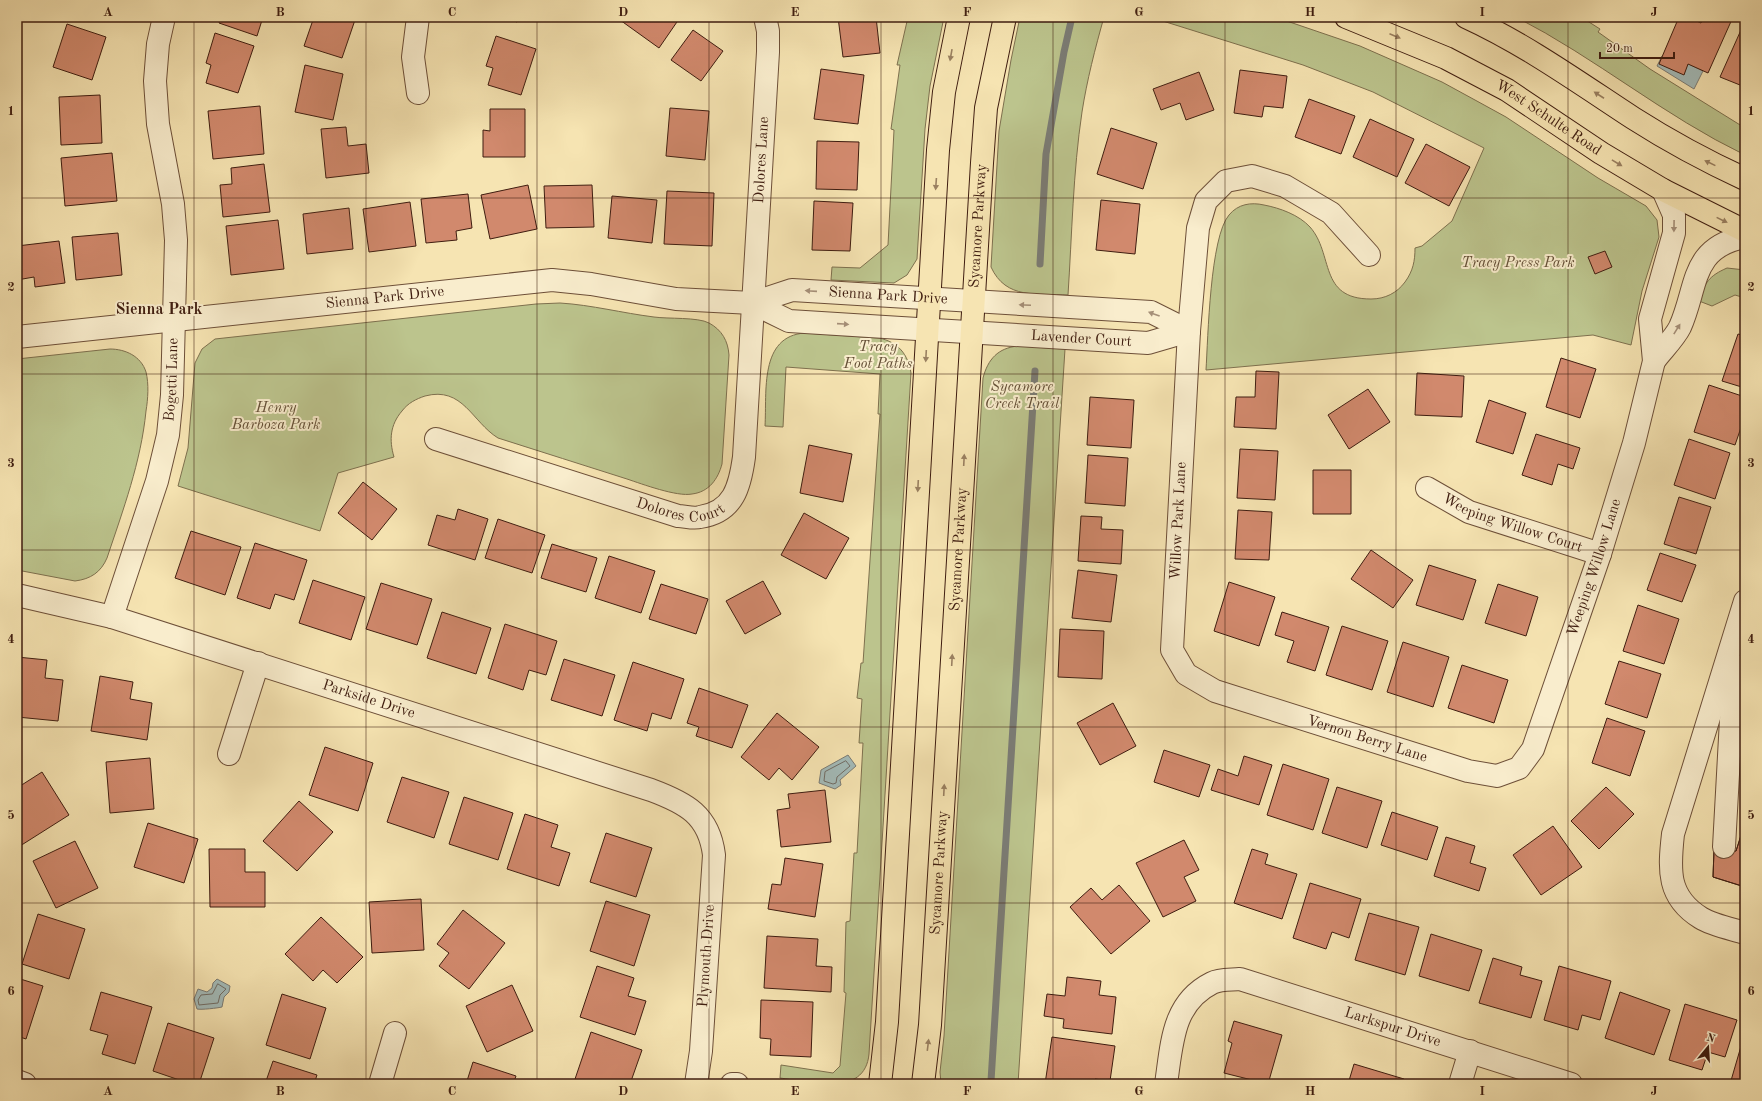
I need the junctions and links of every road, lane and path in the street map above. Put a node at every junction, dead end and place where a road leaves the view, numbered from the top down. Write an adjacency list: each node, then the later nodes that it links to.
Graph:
1 (164, 17): 17 (street, Bogetti Lane)
2 (418, 17): 8 (street)
3 (765, 17): 16 (street, Dolores Lane)
4 (959, 17): 14 (main road, one-way to 14)
5 (1005, 17): 15 (main road, Sycamore Parkway)
6 (1346, 17): 10 (main road, West Schulte Road, one-way to 10)
7 (1466, 17): 9 (main road, one-way to 7)
8 (418, 93)
9 (1745, 180)
10 (1663, 190): 11 (main road, West Schulte Road, one-way to 11); 22 (street, Weeping Willow Lane, one-way to 22)
11 (1745, 231)
12 (1745, 237): 22 (street, Weeping Willow Lane, one-way to 12)
13 (1369, 255): 20 (street, Willow Park Lane)
14 (929, 299): 15 (street, Sienna Park Drive); 16 (street, Sienna Park Drive, one-way to 16); 18 (main road)
15 (974, 302): 19 (main road, Sycamore Parkway); 20 (street, Sienna Park Drive, one-way to 15)
16 (752, 304): 17 (street, Sienna Park Drive); 18 (street, Sienna Park Drive, one-way to 18); 23 (street, Dolores Court)
17 (174, 321): 21 (street, Sienna Park Drive); 28 (street, Bogetti Lane)
18 (927, 330): 19 (street, Sienna Park Drive); 45 (main road, one-way to 45)
19 (972, 331): 20 (street, Lavender Court); 46 (main road, Sycamore Parkway, one-way to 19)
20 (1189, 331): 31 (street, Willow Park Lane)
21 (17, 337)
22 (1654, 361): 25 (street, Weeping Willow Lane)
23 (436, 439)
24 (1427, 488): 25 (street, Weeping Willow Court)
25 (1600, 554): 33 (street, Weeping Willow Lane)
26 (17, 595): 28 (street, Parkside Drive)
27 (1745, 601): 29 (street)
28 (112, 617): 30 (street, Parkside Drive)
29 (1736, 632): 35 (street); 36 (street)
30 (258, 663): 32 (street); 34 (street, Parkside Drive)
31 (1215, 691): 33 (street, Vernon Berry Lane)
32 (229, 754)
33 (1519, 768)
34 (707, 828): 42 (street, Plymouth Drive)
35 (1724, 847)
36 (1745, 933)
37 (395, 1034): 41 (street)
38 (1470, 1051): 47 (street, Larkspur Drive); 48 (street); 49 (street, Larkspur Drive)
39 (17, 1081): 40 (street)
40 (25, 1084)
41 (380, 1084)
42 (696, 1084)
43 (732, 1084): 44 (street)
44 (737, 1084)
45 (880, 1084)
46 (923, 1084)
47 (1166, 1084)
48 (1460, 1084)
49 (1571, 1084)

